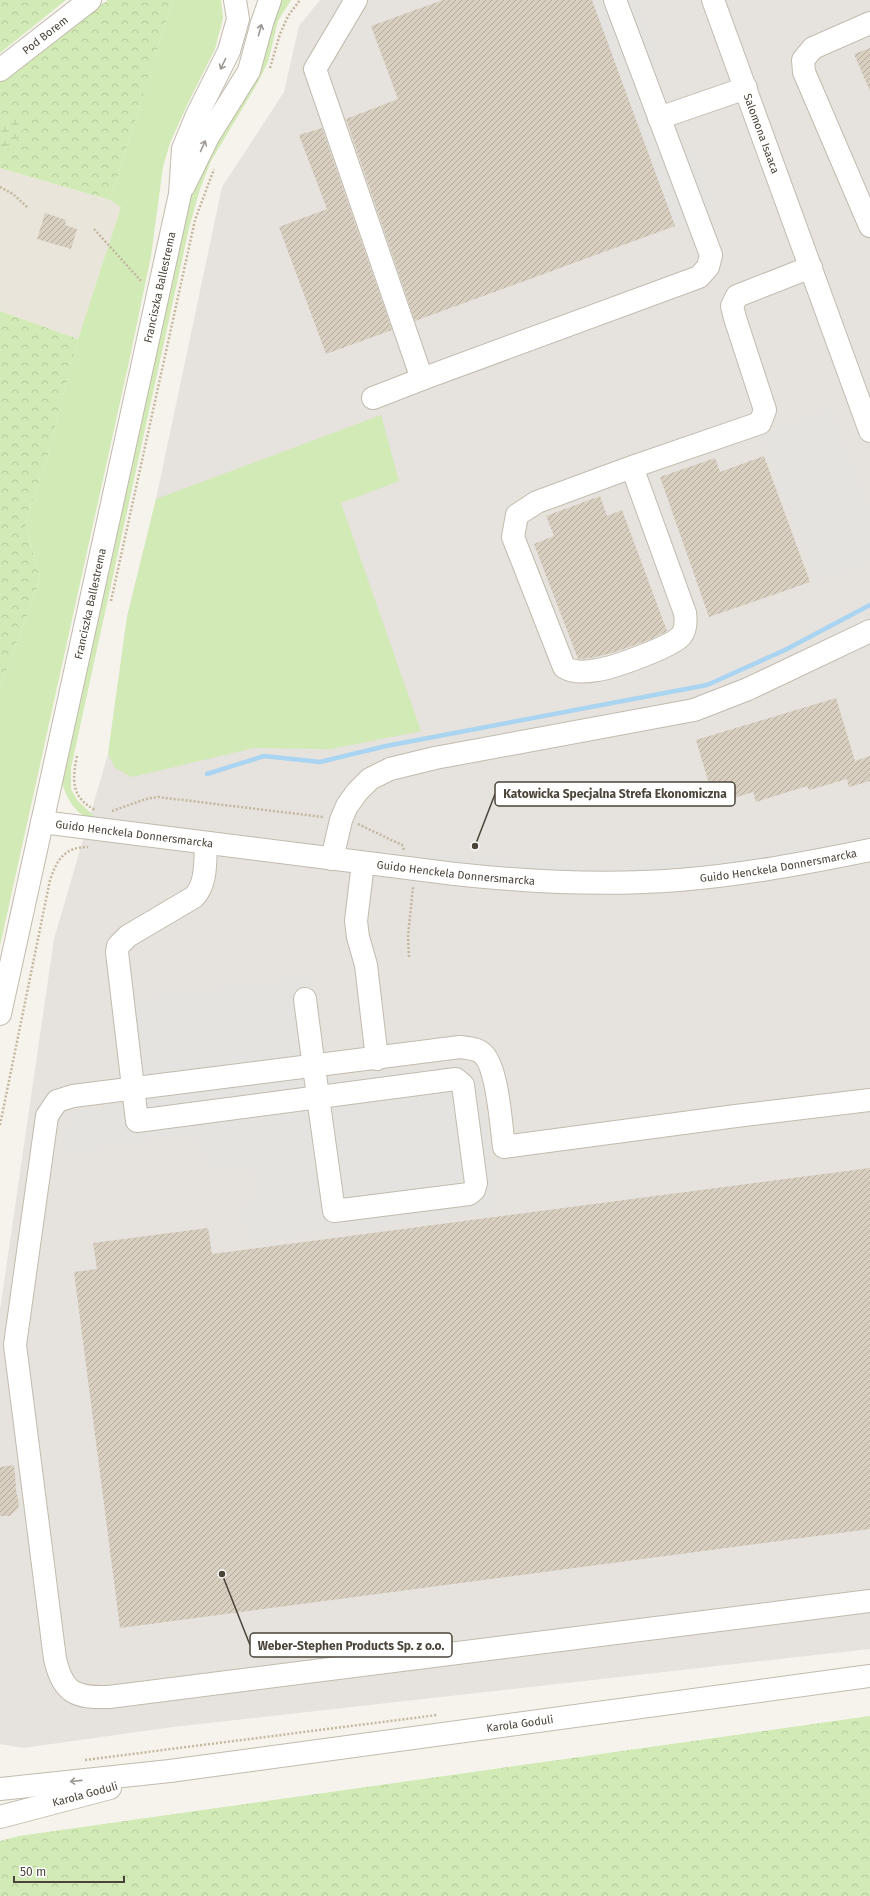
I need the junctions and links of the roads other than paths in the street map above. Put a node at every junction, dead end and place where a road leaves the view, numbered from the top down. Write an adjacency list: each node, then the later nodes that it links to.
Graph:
1 (90, 0): 8 (street, Pod Borem)
2 (236, 0): 11 (street, Franciszka Ballestrema, one-way to 11)
3 (270, 0): 11 (street, Franciszka Ballestrema, one-way to 3)
4 (356, 0): 14 (street)
5 (615, 0): 10 (street)
6 (713, 0): 9 (street, Salomona Isaaca)
7 (870, 22): 12 (street)
8 (0, 70)
9 (746, 88): 10 (street); 13 (street, Salomona Isaaca)
10 (660, 118): 14 (street)
11 (180, 194): 19 (street, Franciszka Ballestrema)
12 (870, 226)
13 (812, 267): 16 (street, Salomona Isaaca); 17 (street)
14 (422, 379): 15 (street)
15 (373, 398)
16 (870, 431)
17 (632, 467): 17 (street)
18 (870, 631): 22 (street)
19 (42, 822): 20 (street, Guido Henckela Donnersmarcka); 25 (street, Franciszka Ballestrema)
20 (206, 843): 22 (street, Guido Henckela Donnersmarcka); 28 (street)
21 (870, 850): 23 (street, Guido Henckela Donnersmarcka)
22 (332, 859): 23 (street, Guido Henckela Donnersmarcka)
23 (363, 863): 26 (street)
24 (305, 999): 27 (street)
25 (0, 1014)
26 (378, 1059): 27 (street); 31 (street)
27 (314, 1066): 28 (street); 29 (street)
28 (133, 1088): 29 (street); 33 (street)
29 (318, 1097): 32 (street); 32 (street)
30 (870, 1100): 31 (street)
31 (504, 1147): 32 (street)
32 (472, 1153)
33 (870, 1601)
34 (870, 1676): 35 (street, Karola Goduli)
35 (170, 1771): 36 (street, Karola Goduli, one-way to 36); 37 (street, Karola Goduli)
36 (0, 1789)
37 (0, 1817)

